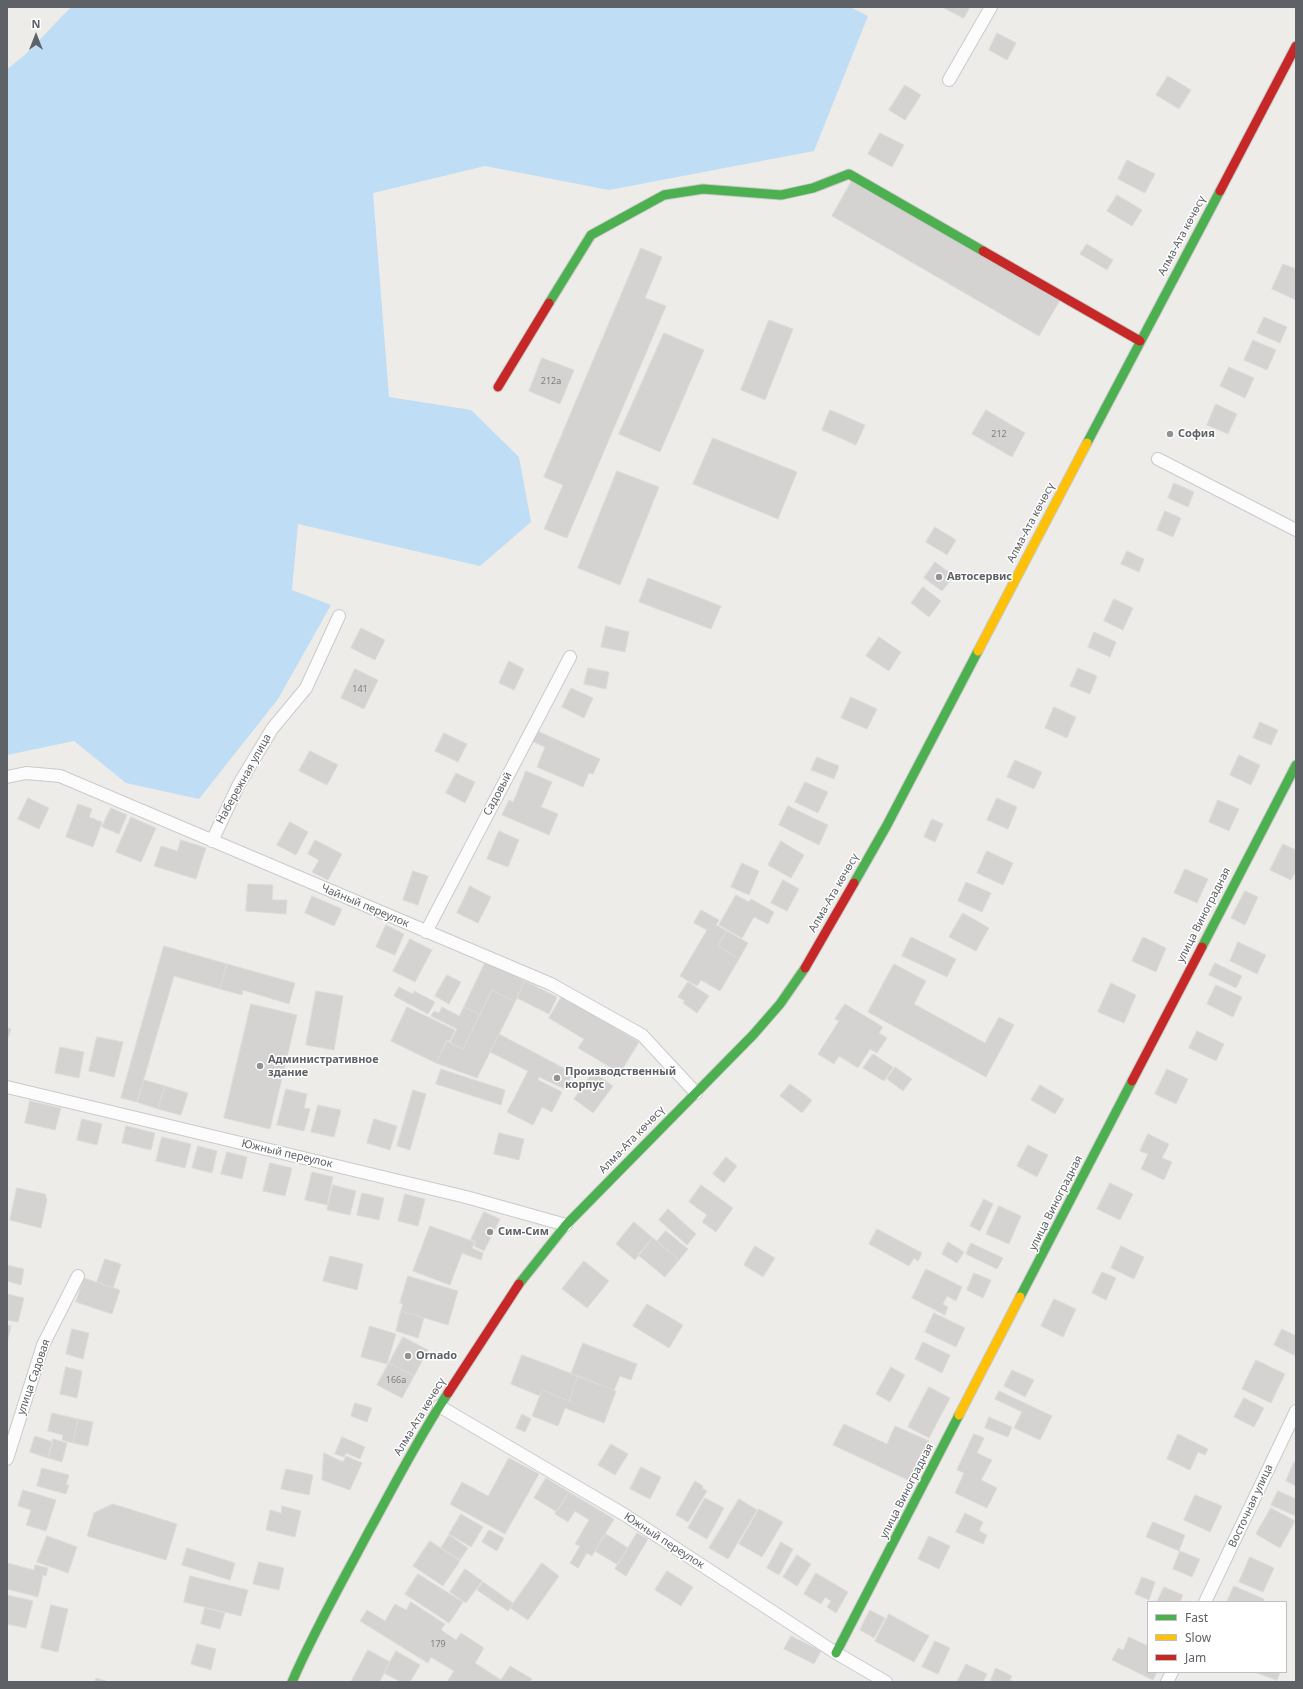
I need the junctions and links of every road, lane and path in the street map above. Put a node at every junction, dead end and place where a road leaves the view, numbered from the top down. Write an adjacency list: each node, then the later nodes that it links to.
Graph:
1 (991, 7): 3 (street)
2 (1296, 46): 4 (main road, Алма-Ата көчөсү)
3 (949, 80)
4 (1140, 341): 5 (main road); 15 (main road, Алма-Ата көчөсү)
5 (498, 387)
6 (1158, 459): 7 (street)
7 (1296, 530)
8 (339, 616): 12 (street, Набережная улица)
9 (570, 657): 13 (street, Садовый)
10 (1296, 765): 22 (main road, улица Виноградная)
11 (7, 777): 12 (street, Чайный переулок)
12 (212, 841): 13 (street, Чайный переулок)
13 (426, 932): 15 (street, Чайный переулок)
14 (7, 1087): 16 (street, Южный переулок)
15 (696, 1093): 16 (main road, Алма-Ата көчөсү)
16 (566, 1226): 18 (main road, Алма-Ата көчөсү)
17 (78, 1276): 20 (street, улица Садовая)
18 (439, 1406): 22 (street, Южный переулок); 24 (main road, Алма-Ата көчөсү)
19 (1296, 1411): 21 (street, Восточная улица)
20 (7, 1459)
21 (1205, 1601)
22 (836, 1653): 25 (street, Южный переулок)
23 (1172, 1673): 26 (street)
24 (292, 1682)
25 (886, 1682)
26 (1167, 1682)

